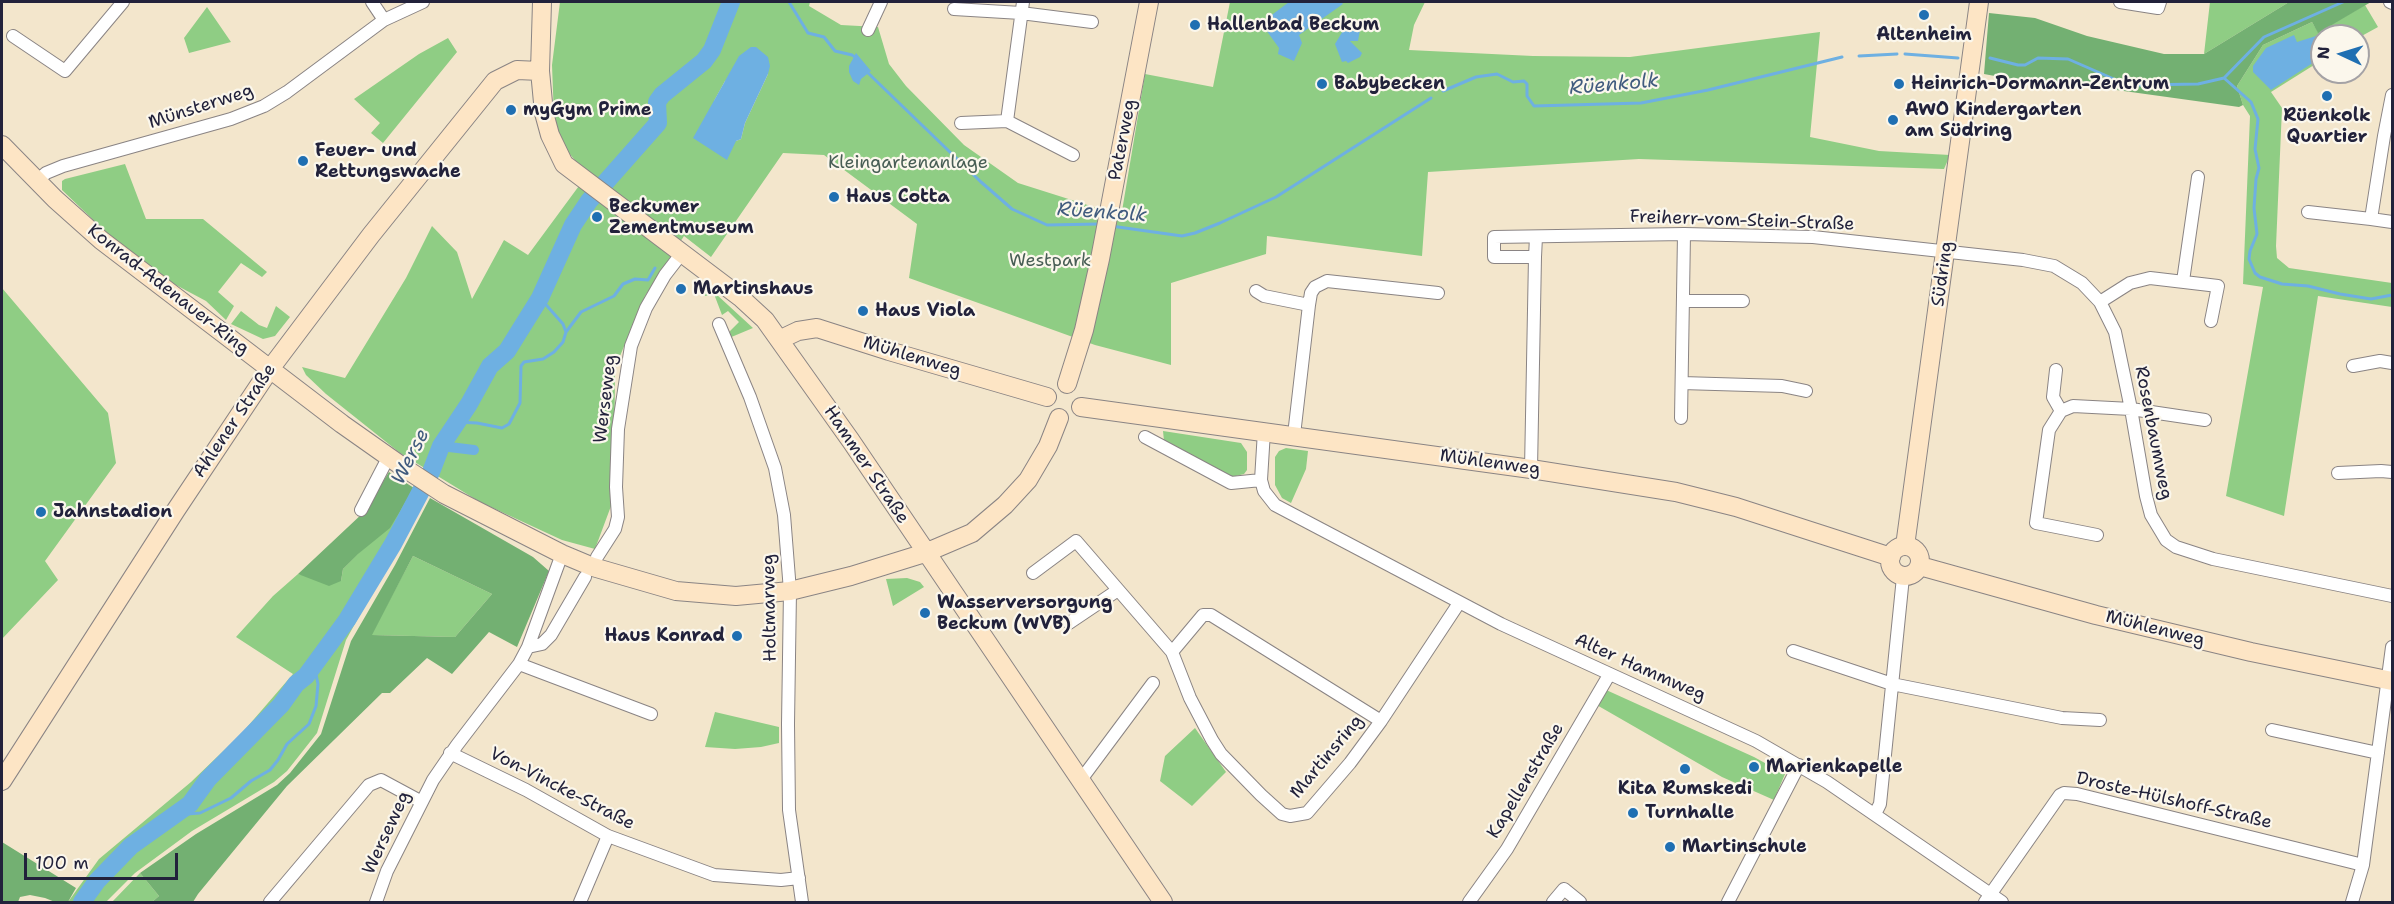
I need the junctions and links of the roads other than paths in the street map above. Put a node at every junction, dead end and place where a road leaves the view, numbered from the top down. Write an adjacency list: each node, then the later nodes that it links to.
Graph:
1 (123, 2): 15 (street)
2 (372, 2): 12 (street)
3 (423, 2): 12 (street, Münsterweg)
4 (542, 2): 16 (main road, Hammer Straße)
5 (881, 2): 14 (street)
6 (1149, 2): 47 (main road, Paterweg)
7 (1979, 2): 29 (main road, Südring)
8 (2120, 2): 9 (street)
9 (2160, 2)
10 (1022, 7): 11 (street); 13 (street); 18 (street)
11 (954, 9)
12 (384, 20): 23 (street, Münsterweg)
13 (1092, 22)
14 (868, 30)
15 (13, 36)
16 (540, 71): 30 (main road, Hammer Straße); 44 (main road, Ahlener Straße)
17 (2392, 102): 25 (street)
18 (1007, 121): 19 (street); 21 (street)
19 (961, 123)
20 (2, 145): 23 (main road, Konrad-Adenauer-Ring)
21 (1073, 155)
22 (2198, 177): 32 (street)
23 (37, 181): 44 (main road, Konrad-Adenauer-Ring)
24 (2308, 212): 25 (street)
25 (2371, 219): 26 (street)
26 (2392, 222)
27 (1684, 234): 28 (street, Freiherr-vom-Stein-Straße); 29 (street, Freiherr-vom-Stein-Straße); 35 (street)
28 (1536, 237): 31 (street); 31 (street, Freiherr-vom-Stein-Straße)
29 (1947, 251): 37 (street, Rosenbaumweg); 66 (main road, Südring)
30 (682, 253): 41 (main road, Hammer Straße); 69 (street, Werseweg)
31 (1535, 257): 60 (street)
32 (2184, 281): 37 (street); 39 (street)
33 (1256, 291): 38 (street)
34 (1438, 293): 38 (street)
35 (1684, 301): 36 (street); 46 (street)
36 (1743, 301)
37 (2100, 302): 51 (street, Rosenbaumweg)
38 (1309, 305): 57 (street)
39 (2211, 321)
40 (719, 324): 75 (street, Holtmarweg)
41 (779, 340): 49 (main road, Mühlenweg); 67 (main road, Hammer Straße)
42 (2392, 363): 43 (street)
43 (2353, 366)
44 (270, 369): 59 (main road, Konrad-Adenauer-Ring); 95 (main road, Ahlener Straße)
45 (2056, 370): 52 (street)
46 (1682, 383): 48 (street); 54 (street)
47 (1067, 384): 49 (main road); 50 (main road)
48 (1806, 391)
49 (1047, 397): 53 (main road)
50 (1081, 407): 53 (main road); 56 (main road, Mühlenweg)
51 (2132, 409): 52 (street); 55 (street); 76 (street, Rosenbaumweg)
52 (2061, 411): 65 (street)
53 (1059, 418): 67 (main road, Konrad-Adenauer-Ring)
54 (1681, 418)
55 (2205, 420)
56 (1264, 431): 57 (main road, Mühlenweg); 63 (street)
57 (1294, 435): 60 (main road, Mühlenweg)
58 (1144, 437): 63 (street)
59 (395, 462): 64 (street); 68 (main road, Konrad-Adenauer-Ring)
60 (1531, 469): 66 (main road, Mühlenweg)
61 (2392, 472): 62 (street)
62 (2338, 473)
63 (1261, 480): 77 (street, Alter Hammweg)
64 (361, 510)
65 (2097, 535)
66 (1898, 551): 70 (main road); 73 (main road)
67 (925, 553): 75 (main road, Konrad-Adenauer-Ring); 96 (main road, Hammer Straße)
68 (562, 554): 75 (main road, Konrad-Adenauer-Ring); 79 (street, Werseweg)
69 (597, 557)
70 (1920, 566): 73 (main road); 85 (main road, Mühlenweg)
71 (1032, 573): 74 (street, Martinsring)
72 (585, 577): 79 (street, Werseweg)
73 (1903, 577): 87 (street)
74 (1118, 590): 78 (street); 82 (street, Martinsring)
75 (790, 591): 101 (street, Holtmarweg)
76 (2392, 596)
77 (1459, 603): 84 (street, Alter Hammweg); 90 (street, Martinsring)
78 (1069, 623)
79 (528, 647): 83 (street, Werseweg)
80 (2392, 647): 85 (street)
81 (1793, 651): 87 (street)
82 (1172, 652): 90 (street, Martinsring); 90 (street, Martinsring)
83 (519, 664): 88 (street); 92 (street, Werseweg)
84 (1609, 675): 94 (street, Alter Hammweg); 108 (street, Kapellenstraße)
85 (2390, 680): 93 (street)
86 (1153, 683): 96 (street)
87 (1892, 684): 89 (street); 98 (street)
88 (651, 714)
89 (2100, 720)
90 (1382, 721)
91 (2271, 730): 93 (street)
92 (450, 753): 97 (street, Werseweg); 99 (street, Von-Vincke-Straße)
93 (2378, 753): 100 (street)
94 (1799, 765): 98 (street, Alter Hammweg); 111 (street)
95 (2, 781)
96 (1080, 781): 107 (main road, Hammer Straße)
97 (420, 801): 103 (street); 104 (street, Werseweg)
98 (1875, 814): 102 (street, Alter Hammweg)
99 (608, 836): 101 (street, Von-Vincke-Straße); 105 (street)
100 (2363, 865): 102 (street, Droste-Hülshoff-Straße); 112 (street)
101 (799, 878): 106 (street, Holtmarweg)
102 (1993, 900)
103 (270, 903)
104 (376, 903)
105 (580, 903)
106 (802, 903)
107 (1163, 903)
108 (1469, 903)
109 (1553, 903): 110 (street)
110 (1580, 903)
111 (1728, 903)
112 (2352, 903)

